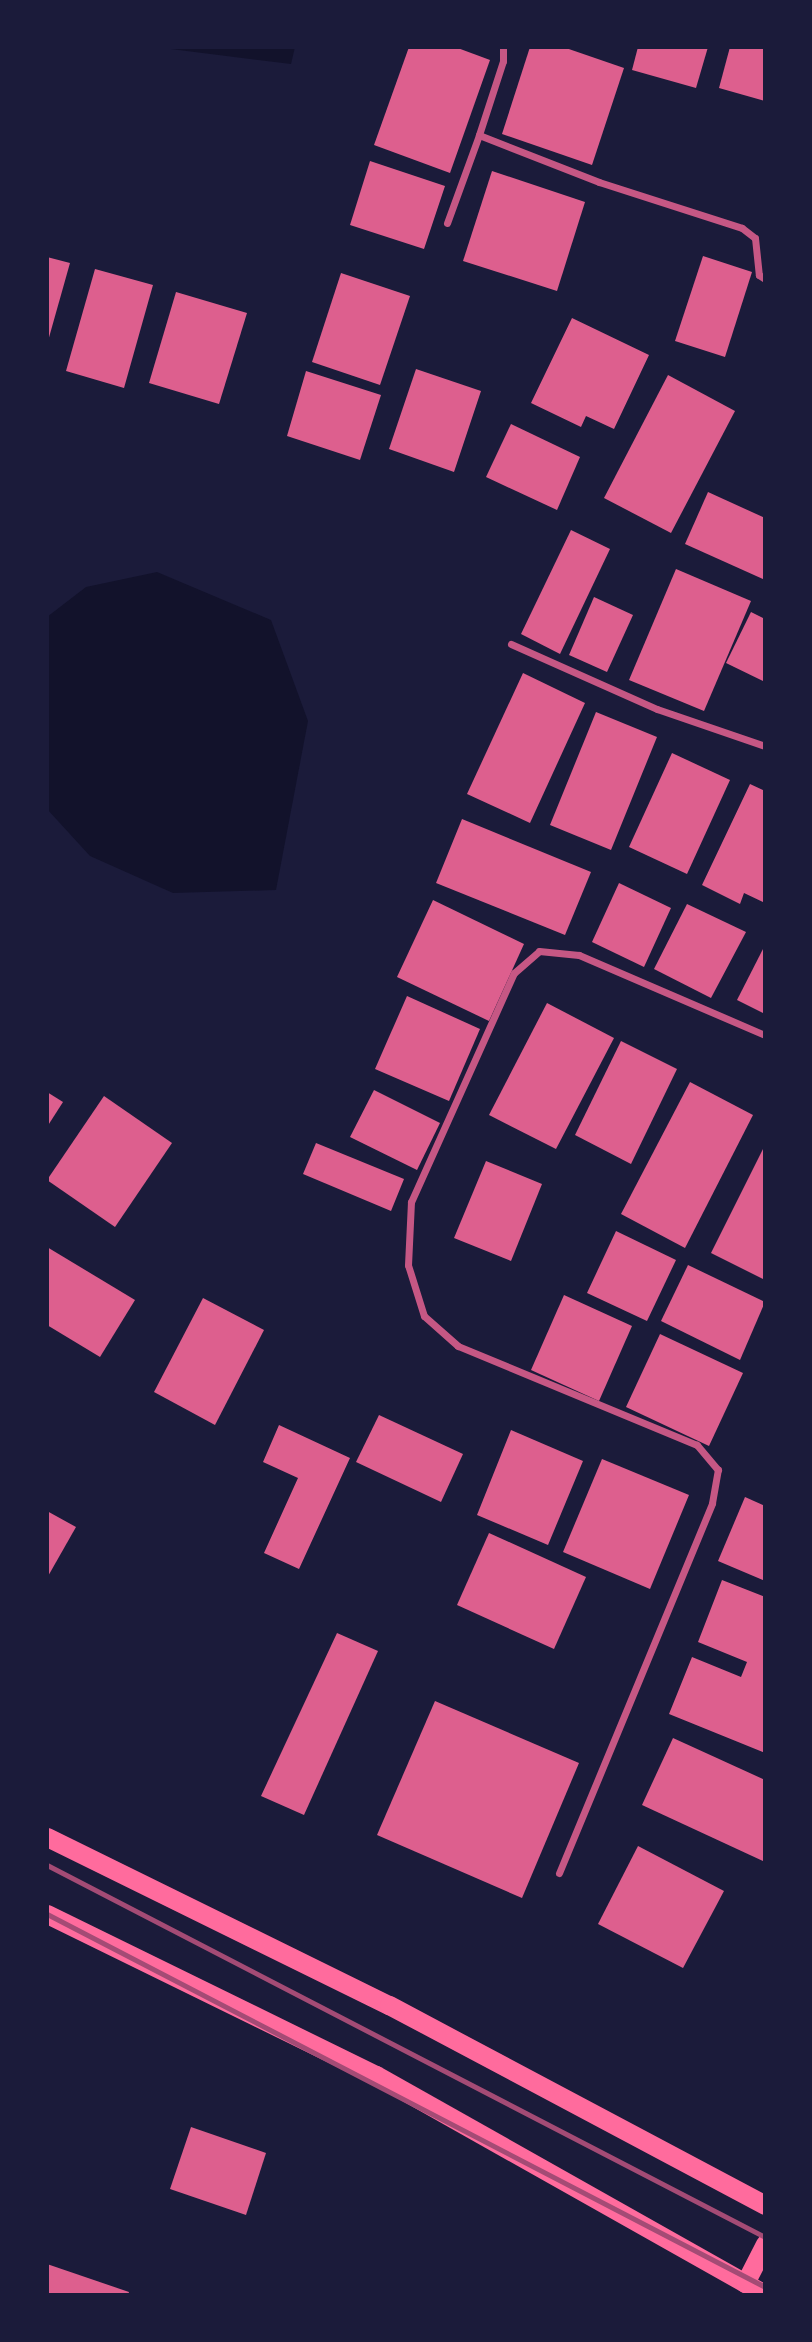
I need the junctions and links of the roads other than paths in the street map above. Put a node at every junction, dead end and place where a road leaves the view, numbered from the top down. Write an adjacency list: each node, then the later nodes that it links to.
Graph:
1 (503, 47): 2 (street)
2 (479, 135): 3 (street); 4 (street)
3 (447, 223)
4 (765, 279)
5 (511, 643): 6 (street)
6 (765, 746)
7 (765, 1035): 9 (street)
8 (47, 1837): 11 (highway)
9 (559, 1873)
10 (47, 1914): 13 (highway)
11 (765, 2205)
12 (765, 2244): 13 (highway)
13 (745, 2283): 14 (highway)
14 (765, 2294)

